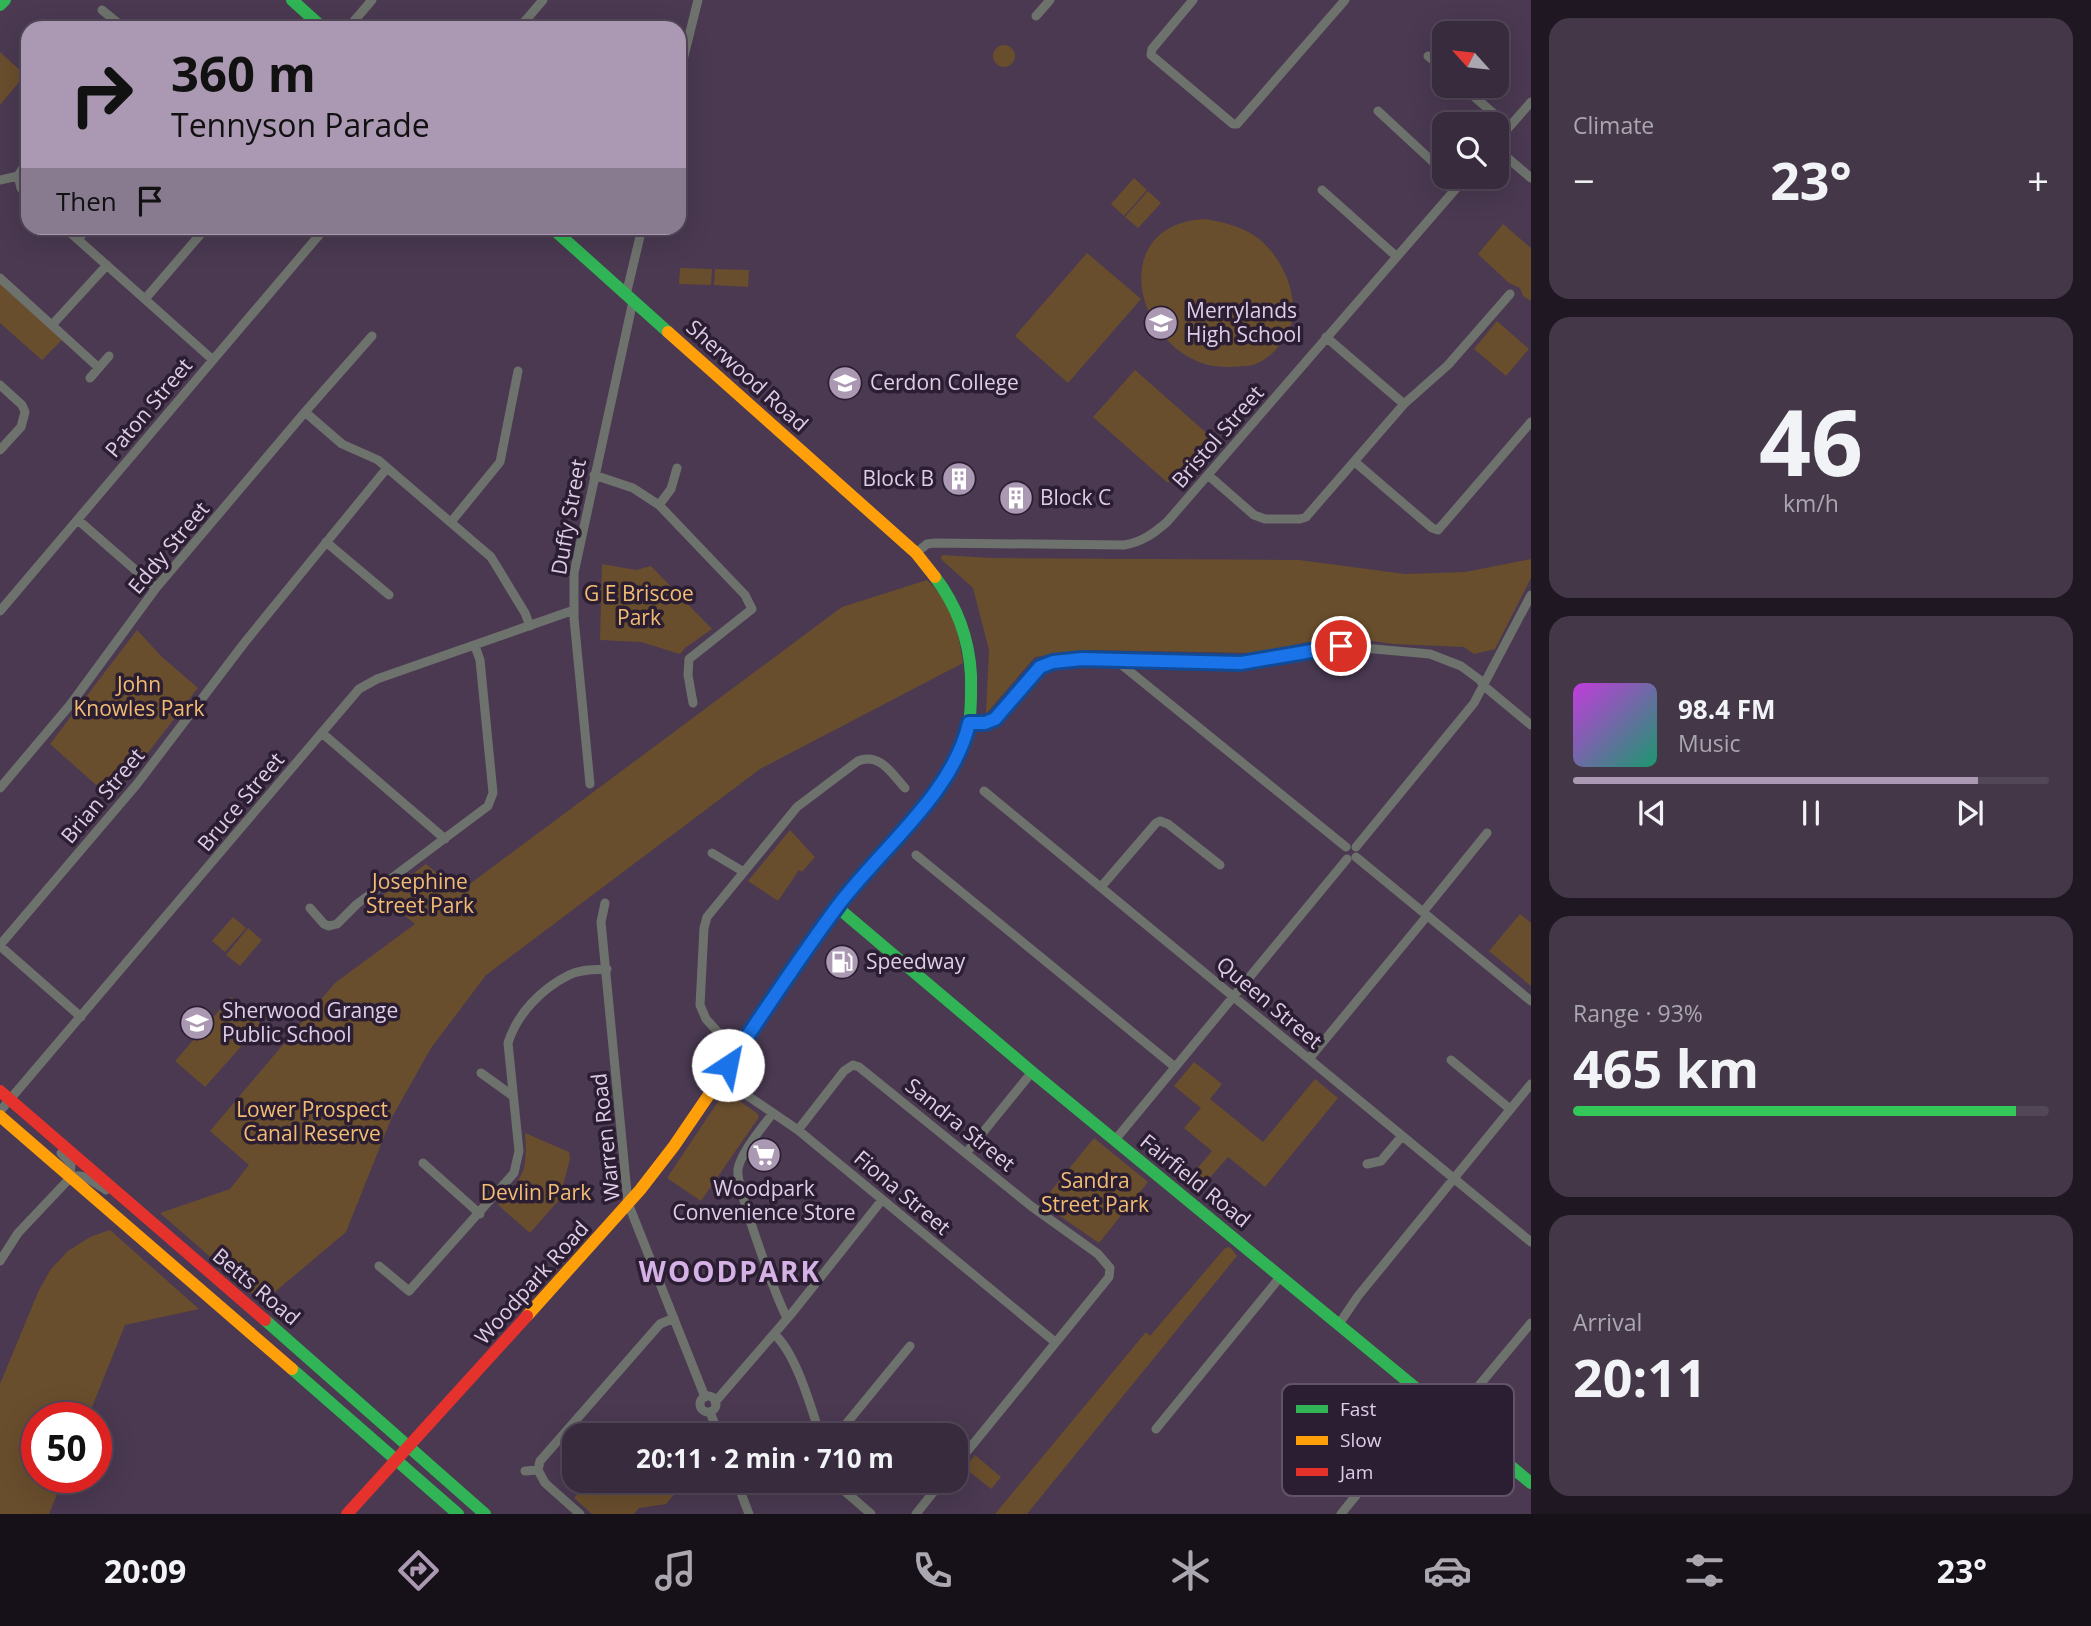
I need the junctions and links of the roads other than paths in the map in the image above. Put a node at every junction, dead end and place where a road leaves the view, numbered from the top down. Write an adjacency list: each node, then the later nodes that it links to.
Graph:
1 (5, 0): 9 (main road)
2 (292, 0): 13 (main road)
3 (372, 0): 14 (street)
4 (543, 0): 15 (street)
5 (698, 0): 16 (street)
6 (1050, 0): 11 (street)
7 (1193, 0): 8 (street)
8 (1345, 0)
9 (0, 5)
10 (102, 10): 12 (street)
11 (1036, 16)
12 (115, 21)
13 (315, 21)
14 (354, 21)
15 (525, 21)
16 (686, 34)
17 (1428, 56): 18 (street)
18 (1432, 59)
19 (1476, 98): 22 (street)
20 (1531, 102): 23 (street)
21 (1378, 111): 25 (street)
22 (1492, 112)
23 (1509, 127)
24 (1509, 159): 28 (street)
25 (1432, 161)
26 (21, 171): 27 (street)
27 (18, 176): 29 (street); 30 (street)
28 (1531, 178)
29 (0, 180)
30 (21, 186)
31 (1455, 189): 40 (street, Bristol Street)
32 (1322, 190): 40 (street)
33 (73, 235): 39 (street)
34 (82, 235): 39 (street)
35 (200, 235): 45 (street)
36 (319, 235): 50 (street, Paton Street)
37 (560, 235): 44 (main road, Sherwood Road)
38 (641, 235): 44 (street, Duffy Street)
39 (78, 239): 41 (street)
40 (1396, 256): 48 (street, Bristol Street)
41 (107, 265): 45 (street); 46 (street)
42 (0, 278): 46 (street)
43 (1510, 294): 55 (street)
44 (629, 298): 62 (street, Duffy Street); 68 (main road, Sherwood Road)
45 (145, 299): 50 (street)
46 (52, 325): 51 (street)
47 (372, 337): 56 (street, Eddy Street)
48 (1326, 337): 55 (street); 63 (street, Bristol Street)
49 (109, 356): 51 (street)
50 (213, 360): 65 (street, Paton Street)
51 (99, 368): 53 (street)
52 (518, 371): 66 (street)
53 (90, 378)
54 (0, 384): 58 (street)
55 (1404, 404): 59 (street)
56 (305, 412): 60 (street); 69 (street, Eddy Street)
57 (1531, 422): 59 (street)
58 (0, 450)
59 (1354, 462): 63 (street)
60 (387, 468): 66 (street); 67 (street, Brian Street)
61 (677, 468): 64 (street)
62 (594, 475): 64 (street); 72 (street, Duffy Street)
63 (1208, 475): 68 (street, Bristol Street)
64 (659, 505): 78 (street)
65 (78, 520): 69 (street); 73 (street, Paton Street)
66 (451, 522): 74 (street)
67 (326, 542): 70 (street); 98 (street, Brian Street)
68 (916, 552): 79 (main road, Sherwood Road)
69 (156, 588): 83 (street, Eddy Street)
70 (389, 595)
71 (1530, 596): 77 (street)
72 (574, 610): 74 (street, Bruce Street); 82 (street, Duffy Street)
73 (0, 611)
74 (530, 626): 75 (street, Bruce Street)
75 (475, 646): 81 (street, Bruce Street); 87 (street)
76 (1116, 661): 77 (street); 79 (street); 89 (street)
77 (1485, 686): 80 (street); 89 (street)
78 (694, 702)
79 (973, 722): 95 (main road, Woodpark Road)
80 (1531, 725)
81 (322, 733): 87 (street); 102 (street, Bruce Street)
82 (590, 784)
83 (0, 788)
84 (905, 788): 92 (street)
85 (984, 791): 93 (street, Queen Street)
86 (1487, 834): 97 (street)
87 (445, 839): 96 (street)
88 (712, 853): 92 (street)
89 (1351, 853): 97 (street); 100 (street)
90 (916, 855): 106 (street)
91 (1220, 864): 93 (street)
92 (744, 872): 103 (street)
93 (1101, 887): 100 (street, Queen Street)
94 (605, 903): 99 (street, Warren Road)
95 (837, 907): 103 (main road, Woodpark Road); 107 (main road, Fairfield Road)
96 (310, 908)
97 (1425, 914): 101 (street); 104 (street)
98 (0, 946): 102 (street)
99 (607, 969): 112 (street); 128 (street, Warren Road)
100 (1233, 996): 104 (street, Queen Street); 106 (street)
101 (1531, 1002)
102 (81, 1017): 111 (street, Bruce Street)
103 (737, 1053): 109 (main road, Woodpark Road)
104 (1309, 1059): 119 (street, Queen Street)
105 (1451, 1060): 113 (street)
106 (1175, 1067): 120 (street)
107 (1032, 1072): 120 (main road, Fairfield Road); 121 (street)
108 (481, 1073): 112 (street)
109 (720, 1077): 115 (street, Fiona Street); 128 (main road, Woodpark Road)
110 (1531, 1084): 113 (street)
111 (5, 1095): 114 (street, Bruce Street); 118 (main road, Betts Road)
112 (513, 1096): 129 (street)
113 (1510, 1109): 125 (street)
114 (0, 1111)
115 (772, 1114): 117 (street, Fiona Street); 136 (street)
116 (0, 1116): 124 (main road, Betts Road)
117 (798, 1129): 121 (street, Sandra Street); 127 (street, Fiona Street)
118 (50, 1134): 124 (street); 126 (main road, Betts Road)
119 (1402, 1136): 123 (street); 125 (street, Queen Street)
120 (1115, 1140): 134 (main road, Fairfield Road)
121 (967, 1152): 140 (street, Sandra Street)
122 (423, 1164): 129 (street)
123 (1367, 1164)
124 (70, 1178): 126 (street); 131 (street); 153 (main road, Betts Road)
125 (1454, 1179): 130 (street, Queen Street); 138 (street)
126 (116, 1192): 151 (main road, Betts Road)
127 (882, 1200): 136 (street); 140 (street, Fiona Street)
128 (628, 1203): 135 (street, Warren Road); 151 (main road, Woodpark Road)
129 (480, 1213): 133 (street)
130 (1531, 1242)
131 (4, 1245): 132 (street)
132 (0, 1261)
133 (379, 1266)
134 (1281, 1276): 138 (main road, Fairfield Road); 150 (street)
135 (674, 1318): 144 (street, Warren Road); 155 (street)
136 (787, 1318): 139 (street)
137 (1531, 1323): 143 (street)
138 (1339, 1324): 142 (main road, Fairfield Road)
139 (774, 1334): 145 (street); 148 (street)
140 (1055, 1342): 152 (street, Sandra Street)
141 (910, 1346): 149 (street)
142 (1411, 1384)
143 (1480, 1384)
144 (705, 1397): 145 (street); 146 (street)
145 (715, 1402): 146 (street)
146 (710, 1412): 147 (street)
147 (714, 1423)
148 (816, 1423)
149 (847, 1423)
150 (1156, 1429)
151 (409, 1446): 153 (main road, Woodpark Road); 164 (main road, Betts Road)
152 (968, 1450)
153 (396, 1458): 162 (main road, Woodpark Road); 163 (main road, Betts Road)
154 (1514, 1469): 157 (main road, Fairfield Road)
155 (538, 1470): 156 (street); 165 (street)
156 (525, 1471)
157 (1531, 1483)
158 (741, 1493): 166 (street)
159 (845, 1493): 167 (street)
160 (932, 1493): 168 (street)
161 (1355, 1496): 169 (street)
162 (347, 1514)
163 (458, 1514)
164 (485, 1514)
165 (580, 1514)
166 (749, 1514)
167 (871, 1514)
168 (915, 1514)
169 (1341, 1514)

